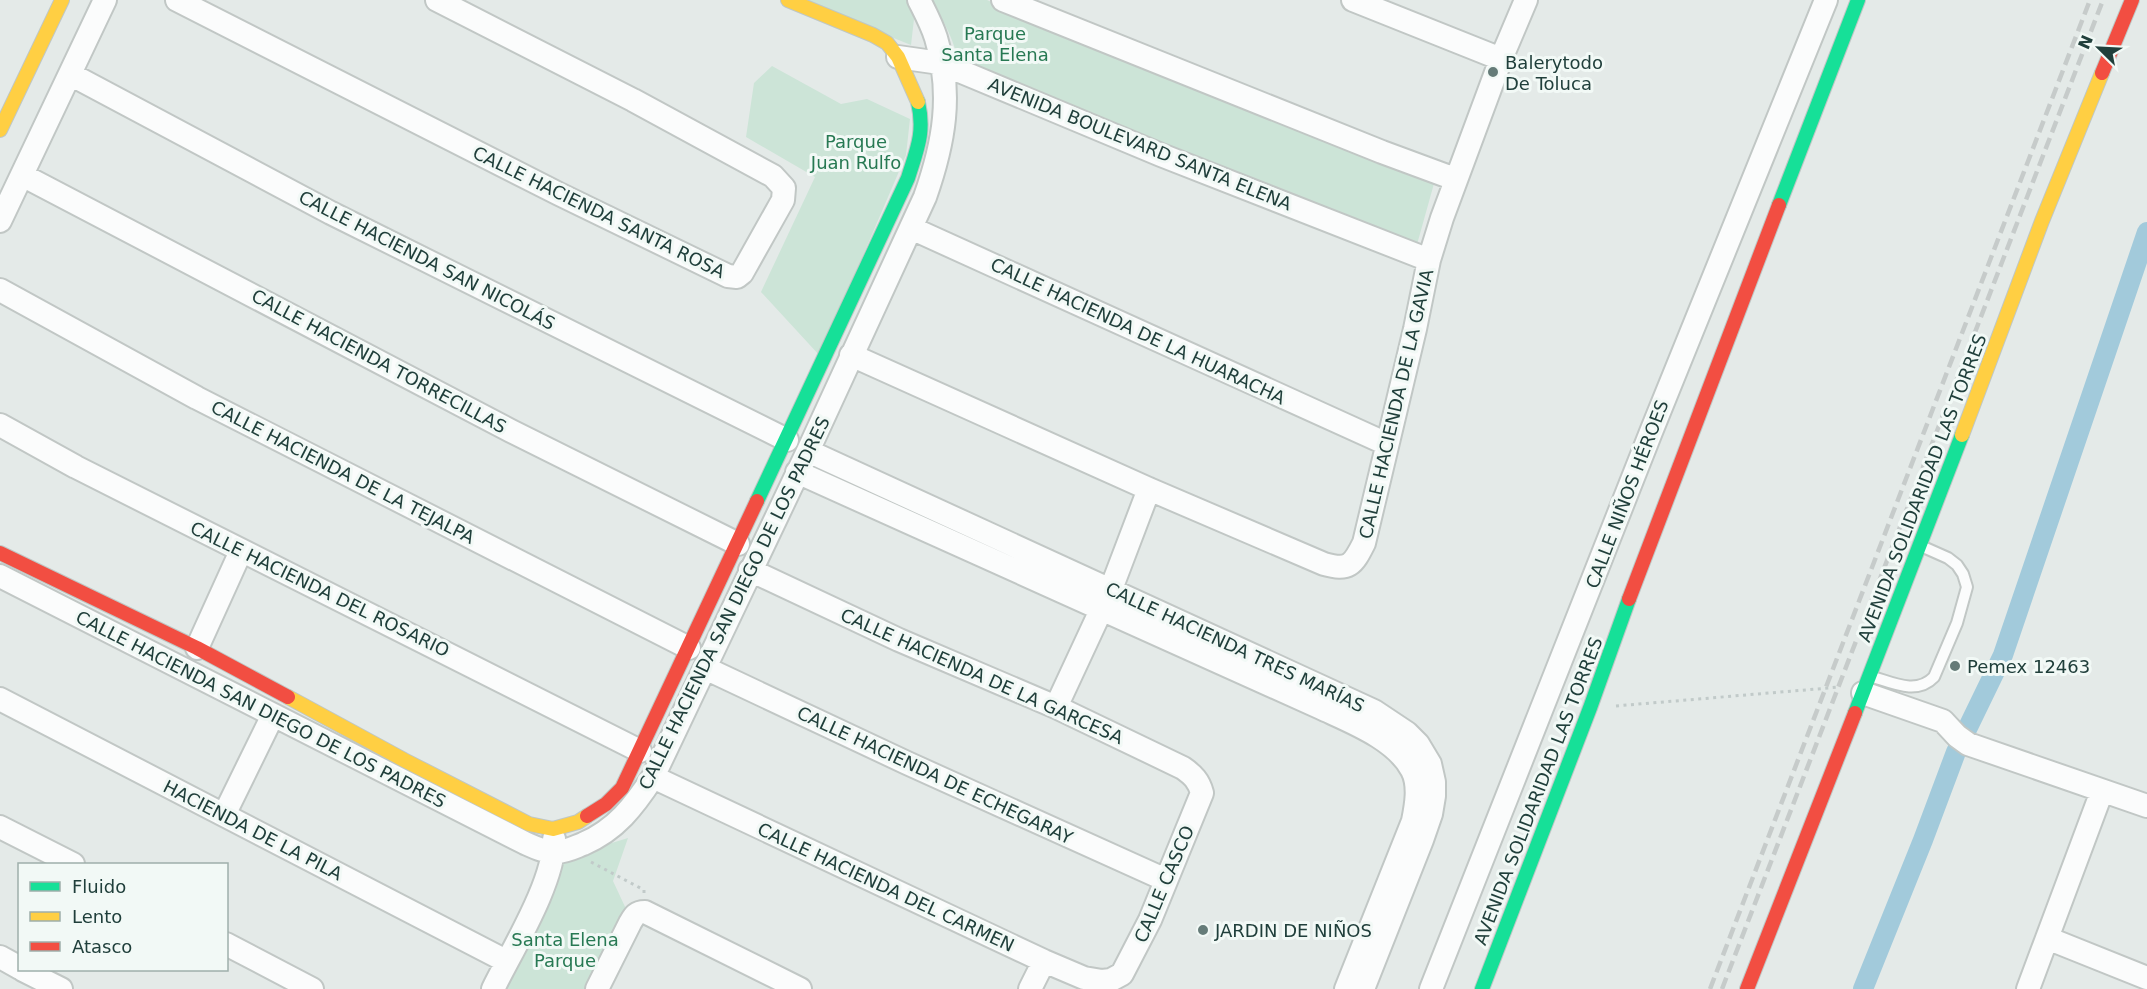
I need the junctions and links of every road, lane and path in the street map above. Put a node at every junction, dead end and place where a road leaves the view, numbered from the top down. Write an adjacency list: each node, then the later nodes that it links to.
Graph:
1 (62, 0): 18 (main road)
2 (105, 0): 17 (street)
3 (177, 0): 13 (street, CALLE HACIENDA SANTA ROSA)
4 (437, 0): 13 (street, CALLE HACIENDA SANTA ROSA)
5 (788, 0): 14 (main road)
6 (919, 0): 16 (street, CALLE HACIENDA SAN DIEGO DE LOS PADRES)
7 (1003, 0): 20 (street)
8 (1353, 0): 15 (street)
9 (1526, 0): 15 (street, CALLE HACIENDA DE LA GAVIA)
10 (1826, 0): 86 (street, CALLE NIÑOS HÉROES)
11 (1858, 0): 50 (main road, AVENIDA SOLIDARIDAD LAS TORRES)
12 (2132, 0): 35 (main road, AVENIDA SOLIDARIDAD LAS TORRES)
13 (474, 8)
14 (898, 57): 16 (street, AVENIDA BOULEVARD SANTA ELENA); 25 (main road, CALLE HACIENDA SAN DIEGO DE LOS PADRES)
15 (1500, 59): 20 (street, CALLE HACIENDA DE LA GAVIA)
16 (941, 65): 22 (street, CALLE HACIENDA SAN DIEGO DE LOS PADRES); 23 (street, AVENIDA BOULEVARD SANTA ELENA)
17 (70, 74): 19 (street); 29 (street, CALLE HACIENDA SAN NICOLÁS)
18 (0, 130)
19 (22, 175): 21 (street); 34 (street, CALLE HACIENDA TORRECILLAS)
20 (1455, 179): 23 (street, CALLE HACIENDA DE LA GAVIA)
21 (0, 221)
22 (911, 228): 26 (street, CALLE HACIENDA SAN DIEGO DE LOS PADRES); 30 (street, CALLE HACIENDA DE LA HUARACHA)
23 (1429, 260): 30 (street, CALLE HACIENDA DE LA GAVIA)
24 (0, 290): 45 (street, CALLE HACIENDA DE LA TEJALPA)
25 (854, 294): 26 (street); 29 (main road, CALLE HACIENDA SAN DIEGO DE LOS PADRES)
26 (876, 303): 27 (street, CALLE HACIENDA SAN DIEGO DE LOS PADRES)
27 (851, 355): 31 (street, CALLE HACIENDA SAN DIEGO DE LOS PADRES); 33 (street, CALLE HACIENDA DE LA GAVIA)
28 (0, 425): 36 (street, CALLE HACIENDA DEL ROSARIO)
29 (787, 440): 34 (main road, CALLE HACIENDA SAN DIEGO DE LOS PADRES)
30 (1387, 444): 33 (street, CALLE HACIENDA DE LA GAVIA)
31 (808, 451): 32 (street, CALLE HACIENDA SAN DIEGO DE LOS PADRES); 38 (street, CALLE HACIENDA TRES MARÍAS)
32 (797, 472): 38 (street, CALLE HACIENDA TRES MARÍAS); 39 (street, CALLE HACIENDA SAN DIEGO DE LOS PADRES)
33 (1149, 489): 41 (street)
34 (738, 544): 43 (main road, CALLE HACIENDA SAN DIEGO DE LOS PADRES)
35 (1920, 545): 47 (main road, AVENIDA SOLIDARIDAD LAS TORRES); 47 (lane)
36 (241, 551): 44 (street); 53 (street, CALLE HACIENDA DEL ROSARIO)
37 (0, 553): 42 (main road, CALLE HACIENDA SAN DIEGO DE LOS PADRES)
38 (1007, 554): 41 (street, CALLE HACIENDA TRES MARÍAS)
39 (750, 570): 43 (street, CALLE HACIENDA SAN DIEGO DE LOS PADRES); 49 (street, CALLE HACIENDA DE LA GARCESA)
40 (0, 576): 42 (street, CALLE HACIENDA SAN DIEGO DE LOS PADRES)
41 (1106, 599): 49 (street); 55 (street, CALLE HACIENDA TRES MARÍAS)
42 (73, 600): 44 (main road, CALLE HACIENDA SAN DIEGO DE LOS PADRES); 51 (street, CALLE HACIENDA SAN DIEGO DE LOS PADRES)
43 (715, 617): 45 (main road, CALLE HACIENDA SAN DIEGO DE LOS PADRES); 46 (street, CALLE HACIENDA SAN DIEGO DE LOS PADRES)
44 (198, 648): 52 (main road, CALLE HACIENDA SAN DIEGO DE LOS PADRES)
45 (689, 648): 53 (main road, CALLE HACIENDA SAN DIEGO DE LOS PADRES)
46 (705, 668): 56 (street, CALLE HACIENDA SAN DIEGO DE LOS PADRES); 65 (street, CALLE HACIENDA DE ECHEGARAY)
47 (1866, 684): 50 (path); 57 (street); 88 (main road, AVENIDA SOLIDARIDAD LAS TORRES)
48 (0, 699): 60 (street, HACIENDA DE LA PILA)
49 (1056, 707): 58 (street, CALLE HACIENDA DE LA GARCESA)
50 (1590, 708): 66 (main road, AVENIDA SOLIDARIDAD LAS TORRES)
51 (273, 715): 54 (street, CALLE HACIENDA SAN DIEGO DE LOS PADRES); 60 (street)
52 (363, 737): 54 (street); 62 (main road, CALLE HACIENDA SAN DIEGO DE LOS PADRES)
53 (640, 751): 62 (main road, CALLE HACIENDA SAN DIEGO DE LOS PADRES)
54 (355, 758): 63 (street, CALLE HACIENDA SAN DIEGO DE LOS PADRES)
55 (1421, 768): 84 (street); 85 (street)
56 (653, 777): 63 (street, CALLE HACIENDA SAN DIEGO DE LOS PADRES); 73 (street, CALLE HACIENDA DEL CARMEN)
57 (2102, 791): 59 (street); 68 (street)
58 (1202, 793): 65 (street, CALLE CASCO)
59 (2147, 806)
60 (224, 815): 72 (street, HACIENDA DE LA PILA)
61 (0, 827): 64 (street)
62 (554, 828): 63 (street)
63 (561, 851): 67 (path); 72 (street)
64 (71, 863)
65 (1166, 880): 76 (street, CALLE CASCO)
66 (1522, 885): 69 (main road); 87 (main road, AVENIDA SOLIDARIDAD LAS TORRES)
67 (637, 917): 81 (street); 82 (street)
68 (2047, 938): 77 (street); 89 (street)
69 (1514, 944)
70 (228, 946): 79 (street)
71 (0, 957): 74 (street)
72 (506, 961): 80 (street)
73 (1044, 961): 76 (street, CALLE HACIENDA DEL CARMEN); 83 (street)
74 (18, 966)
75 (27, 971): 78 (street)
76 (1122, 974)
77 (2147, 978)
78 (61, 989)
79 (312, 989)
80 (493, 989)
81 (597, 989)
82 (800, 989)
83 (1030, 989)
84 (1346, 989)
85 (1364, 989)
86 (1431, 989)
87 (1482, 989)
88 (1746, 989)
89 (2028, 989)

